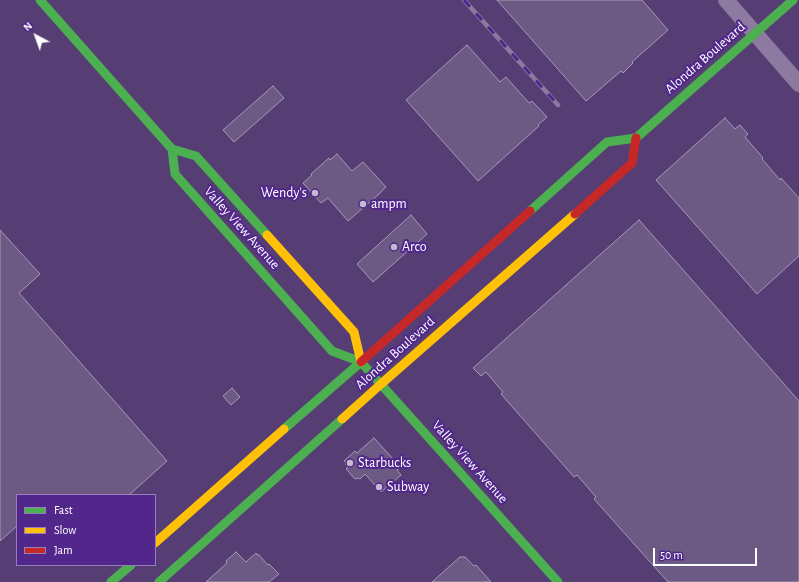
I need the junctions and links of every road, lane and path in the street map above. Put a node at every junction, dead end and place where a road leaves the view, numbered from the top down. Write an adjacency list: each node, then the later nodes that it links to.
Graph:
1 (40, 0): 7 (main road)
2 (726, 0): 4 (street)
3 (793, 0): 4 (main road, Alondra Boulevard)
4 (754, 34): 5 (street); 6 (main road, Alondra Boulevard)
5 (799, 84)
6 (636, 138): 8 (main road, Alondra Boulevard); 9 (main road, Alondra Boulevard)
7 (172, 149): 8 (main road, Valley View Avenue); 8 (main road, Valley View Avenue)
8 (361, 362): 9 (main road, Valley View Avenue); 10 (main road, Alondra Boulevard)
9 (381, 384): 13 (main road, Alondra Boulevard); 14 (main road, Valley View Avenue)
10 (156, 543)
11 (130, 566): 12 (main road)
12 (111, 582)
13 (159, 582)
14 (558, 582)

